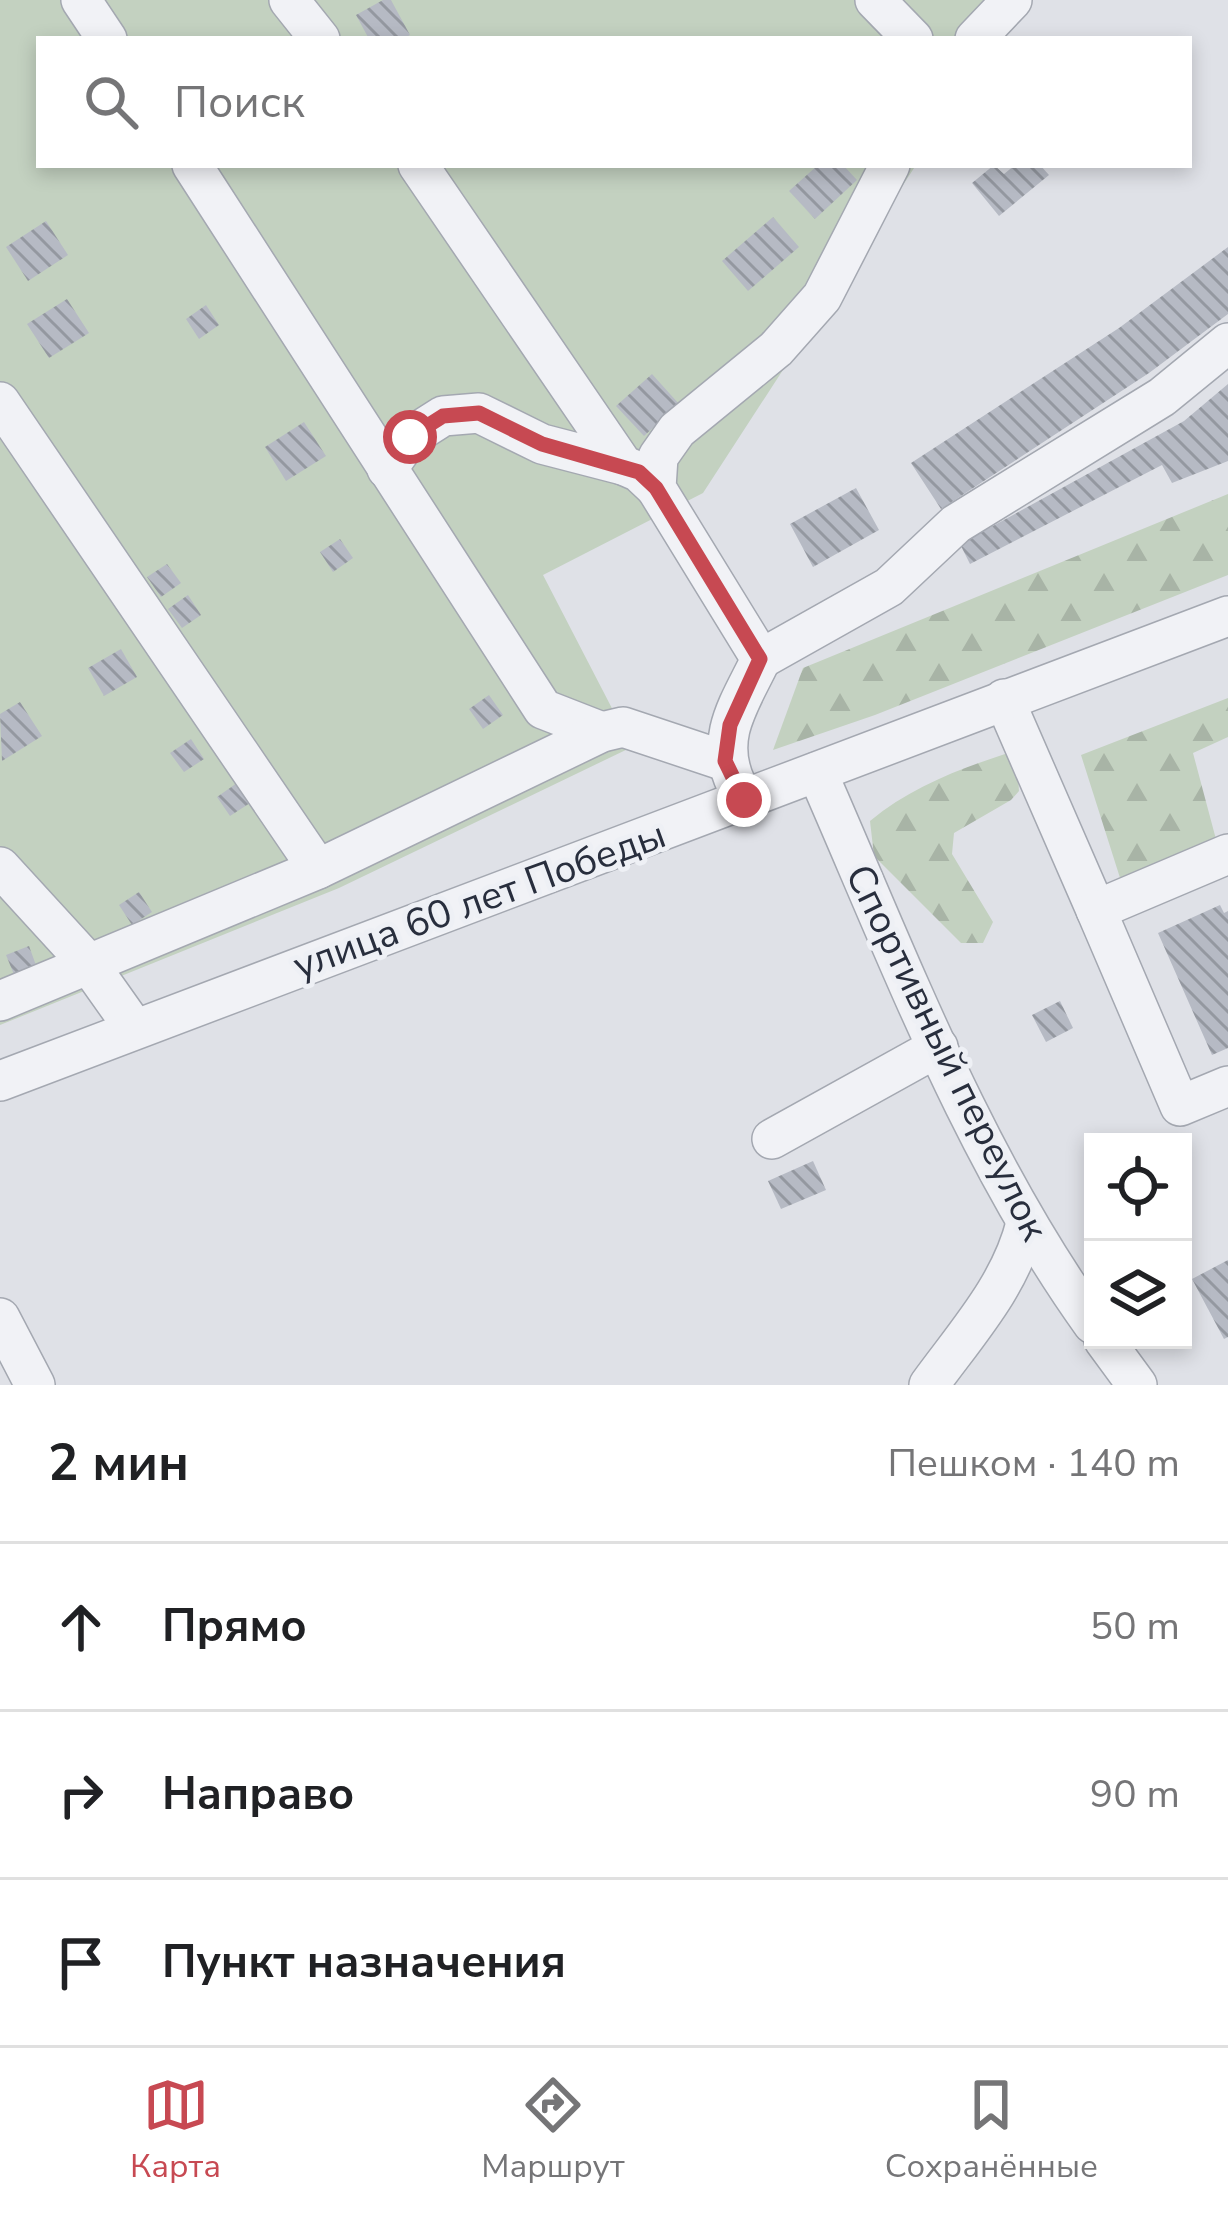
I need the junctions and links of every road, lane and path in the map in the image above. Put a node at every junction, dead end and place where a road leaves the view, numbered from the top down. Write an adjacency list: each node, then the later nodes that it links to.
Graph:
1 (81, 0): 5 (street)
2 (290, 0): 6 (street)
3 (875, 0): 7 (street)
4 (1012, 0): 8 (street)
5 (105, 36)
6 (318, 36)
7 (910, 36)
8 (978, 36)
9 (194, 168): 15 (street)
10 (420, 168): 14 (street)
11 (888, 168): 16 (street)
12 (1228, 343): 18 (street)
13 (0, 401): 26 (street)
14 (623, 465): 15 (street); 16 (street)
15 (387, 469): 20 (street)
16 (656, 488): 18 (street)
17 (1228, 616): 19 (street, улица 60 лет Победы)
18 (760, 659): 21 (street)
19 (1004, 699): 22 (street, улица 60 лет Победы); 27 (street)
20 (602, 732): 21 (street); 26 (street)
21 (725, 761): 23 (street)
22 (817, 772): 23 (street, улица 60 лет Победы); 31 (street, Спортивный переулок)
23 (744, 800): 30 (street, улица 60 лет Победы)
24 (1228, 854): 27 (street)
25 (0, 866): 28 (street)
26 (318, 869): 28 (street)
27 (1096, 910): 33 (street)
28 (88, 963): 29 (street); 30 (street)
29 (0, 1001)
30 (134, 1028): 32 (street, улица 60 лет Победы)
31 (938, 1047): 34 (street); 35 (street, Спортивный переулок)
32 (0, 1081)
33 (1228, 1086)
34 (772, 1138)
35 (1026, 1223): 36 (street, Спортивный переулок); 40 (street)
36 (1084, 1310)
37 (0, 1318): 39 (street)
38 (1111, 1349): 41 (street)
39 (35, 1385)
40 (929, 1385)
41 (1137, 1385)

